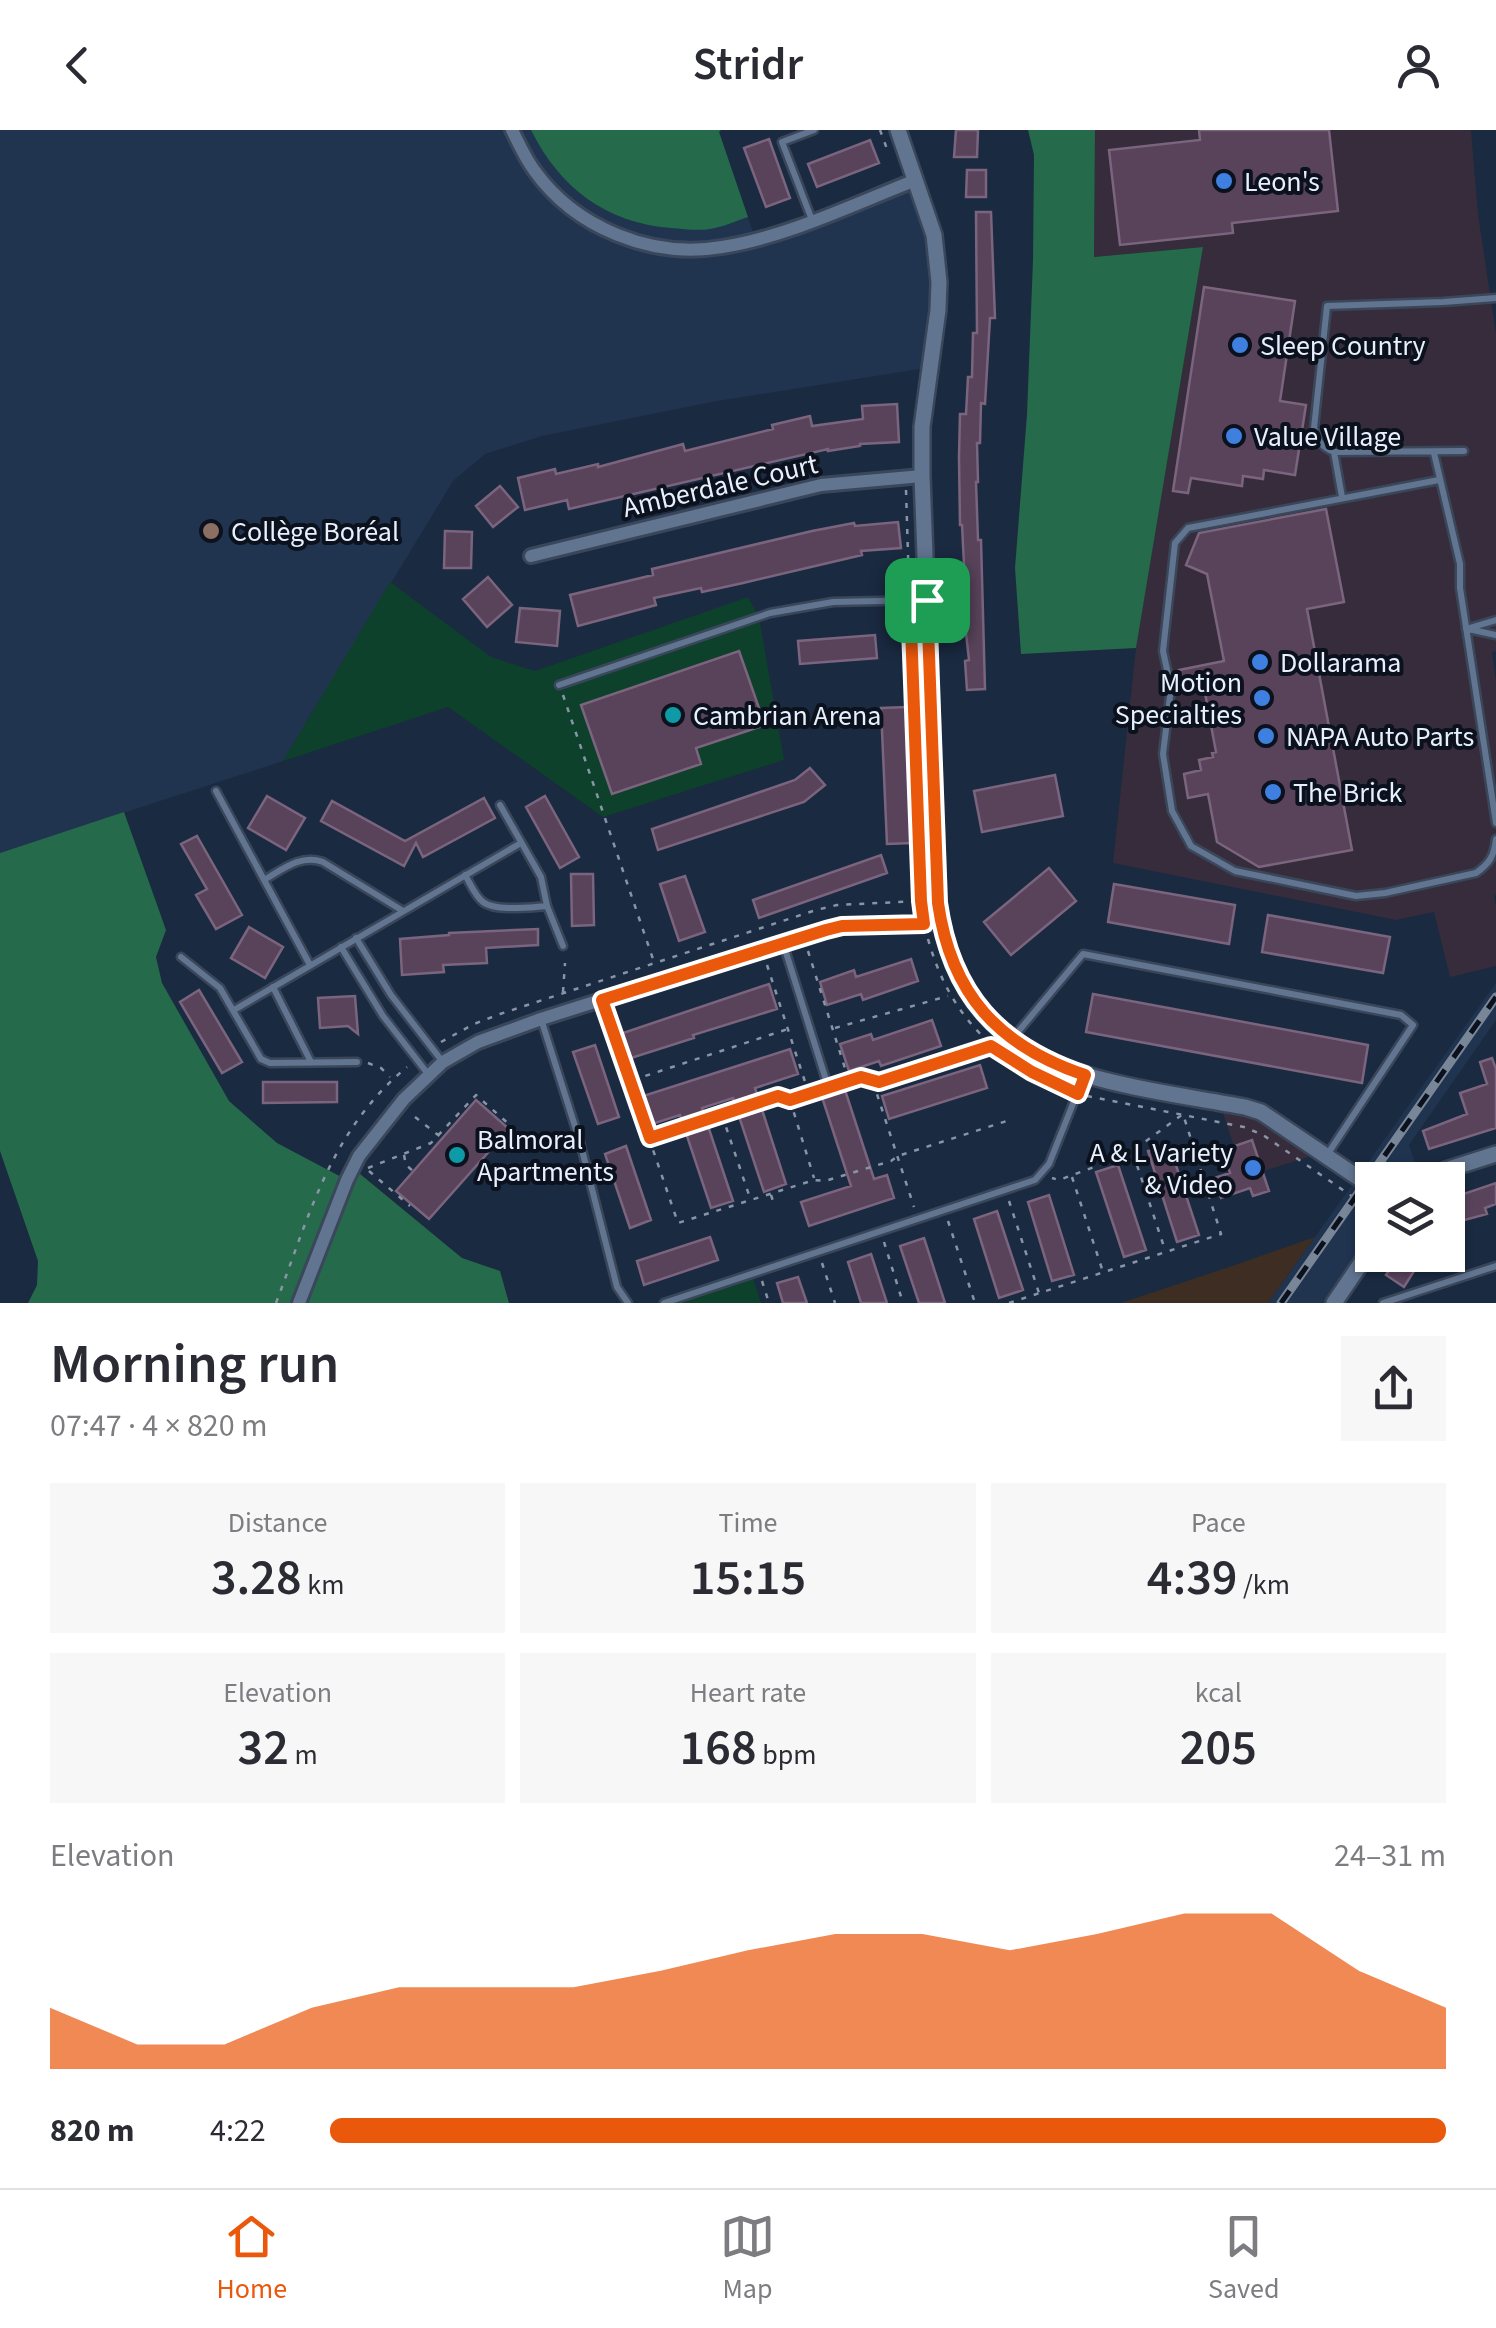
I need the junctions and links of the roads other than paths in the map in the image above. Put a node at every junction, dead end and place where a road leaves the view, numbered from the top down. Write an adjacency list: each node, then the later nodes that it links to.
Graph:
1 (512, 130): 5 (street)
2 (814, 130): 5 (lane)
3 (898, 130): 4 (street)
4 (909, 183): 5 (street); 10 (street)
5 (812, 220)
6 (1496, 298): 8 (lane)
7 (1464, 451): 9 (lane)
8 (1334, 452): 9 (lane); 12 (lane)
9 (1434, 452): 11 (lane)
10 (914, 477): 13 (street, Amberdale Court); 14 (street)
11 (1439, 480): 12 (lane); 16 (lane)
12 (1342, 497): 22 (lane)
13 (531, 556)
14 (918, 600): 18 (lane); 28 (street)
15 (1496, 620): 16 (lane)
16 (1466, 629): 17 (lane); 21 (lane)
17 (1496, 635)
18 (559, 685)
19 (216, 791): 25 (lane)
20 (500, 805): 23 (lane)
21 (1496, 823)
22 (1496, 839)
23 (520, 843): 24 (lane); 26 (lane)
24 (465, 875): 26 (lane); 27 (lane)
25 (264, 880): 27 (lane); 34 (lane)
26 (547, 906): 31 (lane)
27 (403, 911): 29 (lane)
28 (941, 923): 30 (street); 38 (street)
29 (356, 938): 32 (lane); 41 (lane)
30 (783, 942): 37 (street); 44 (lane)
31 (563, 946)
32 (341, 948): 34 (lane); 42 (lane)
33 (181, 956): 36 (lane)
34 (310, 965): 35 (lane)
35 (272, 987): 36 (lane); 39 (lane)
36 (234, 1010): 39 (lane)
37 (542, 1019): 41 (street); 52 (lane)
38 (1011, 1040): 43 (street); 46 (lane)
39 (311, 1062): 40 (lane)
40 (356, 1062)
41 (442, 1062): 42 (street)
42 (429, 1075): 51 (street)
43 (1085, 1075): 46 (street); 53 (lane)
44 (826, 1080)
45 (1496, 1154): 47 (street)
46 (1327, 1155): 48 (street)
47 (1465, 1164)
48 (1355, 1174)
49 (1496, 1266): 55 (lane)
50 (1355, 1272): 54 (street)
51 (300, 1303)
52 (628, 1303)
53 (664, 1303)
54 (1334, 1303)
55 (1382, 1303)

